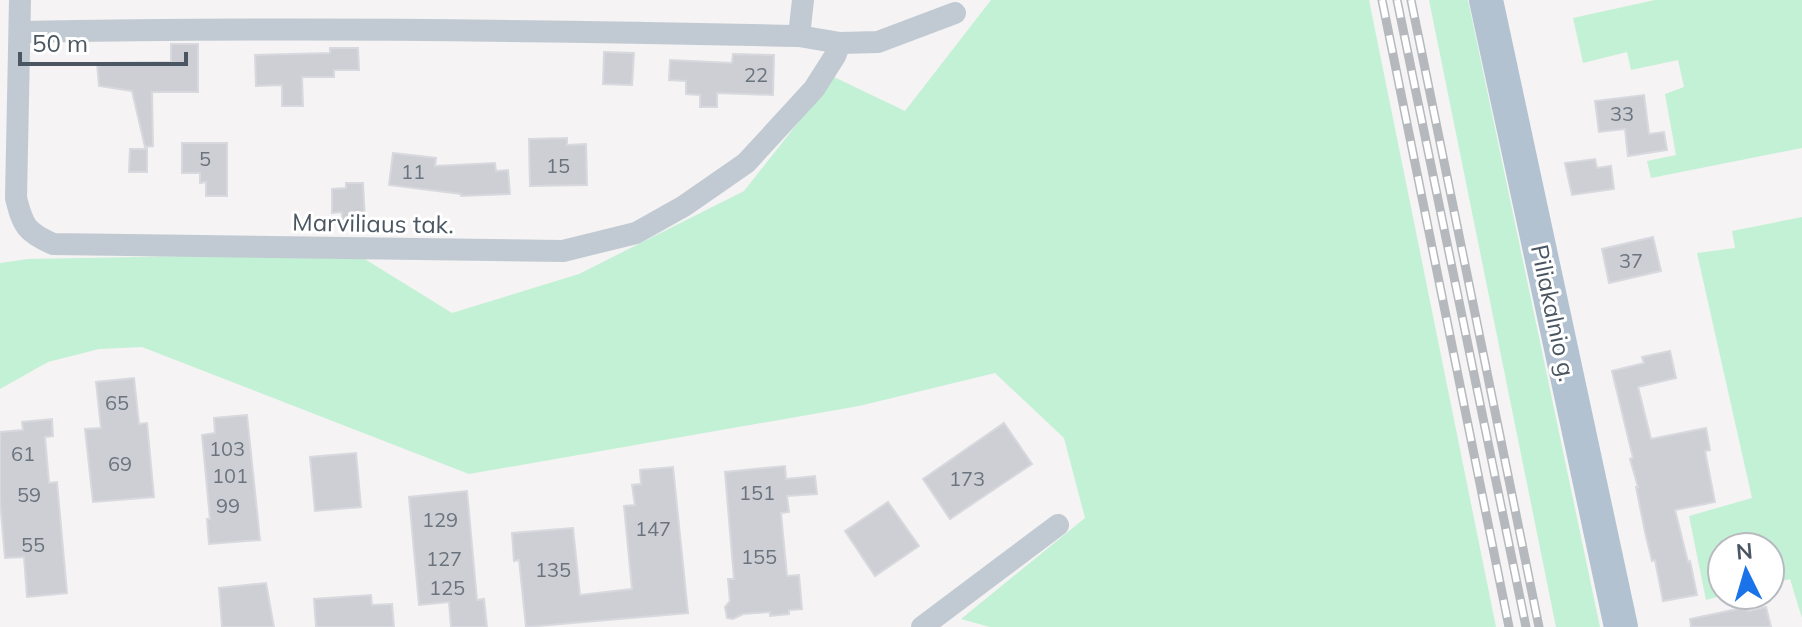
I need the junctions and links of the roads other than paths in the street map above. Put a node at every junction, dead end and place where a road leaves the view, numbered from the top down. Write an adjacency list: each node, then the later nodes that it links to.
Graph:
1 (20, 0): 5 (street, Marviliaus tak.)
2 (803, 0): 6 (street)
3 (1486, 0): 10 (main road, Piliakalnio g.)
4 (955, 13): 7 (street)
5 (20, 32): 6 (street); 7 (street, Marviliaus tak.)
6 (799, 36): 7 (street)
7 (840, 43)
8 (1058, 525): 9 (street)
9 (922, 627)
10 (1621, 627)

